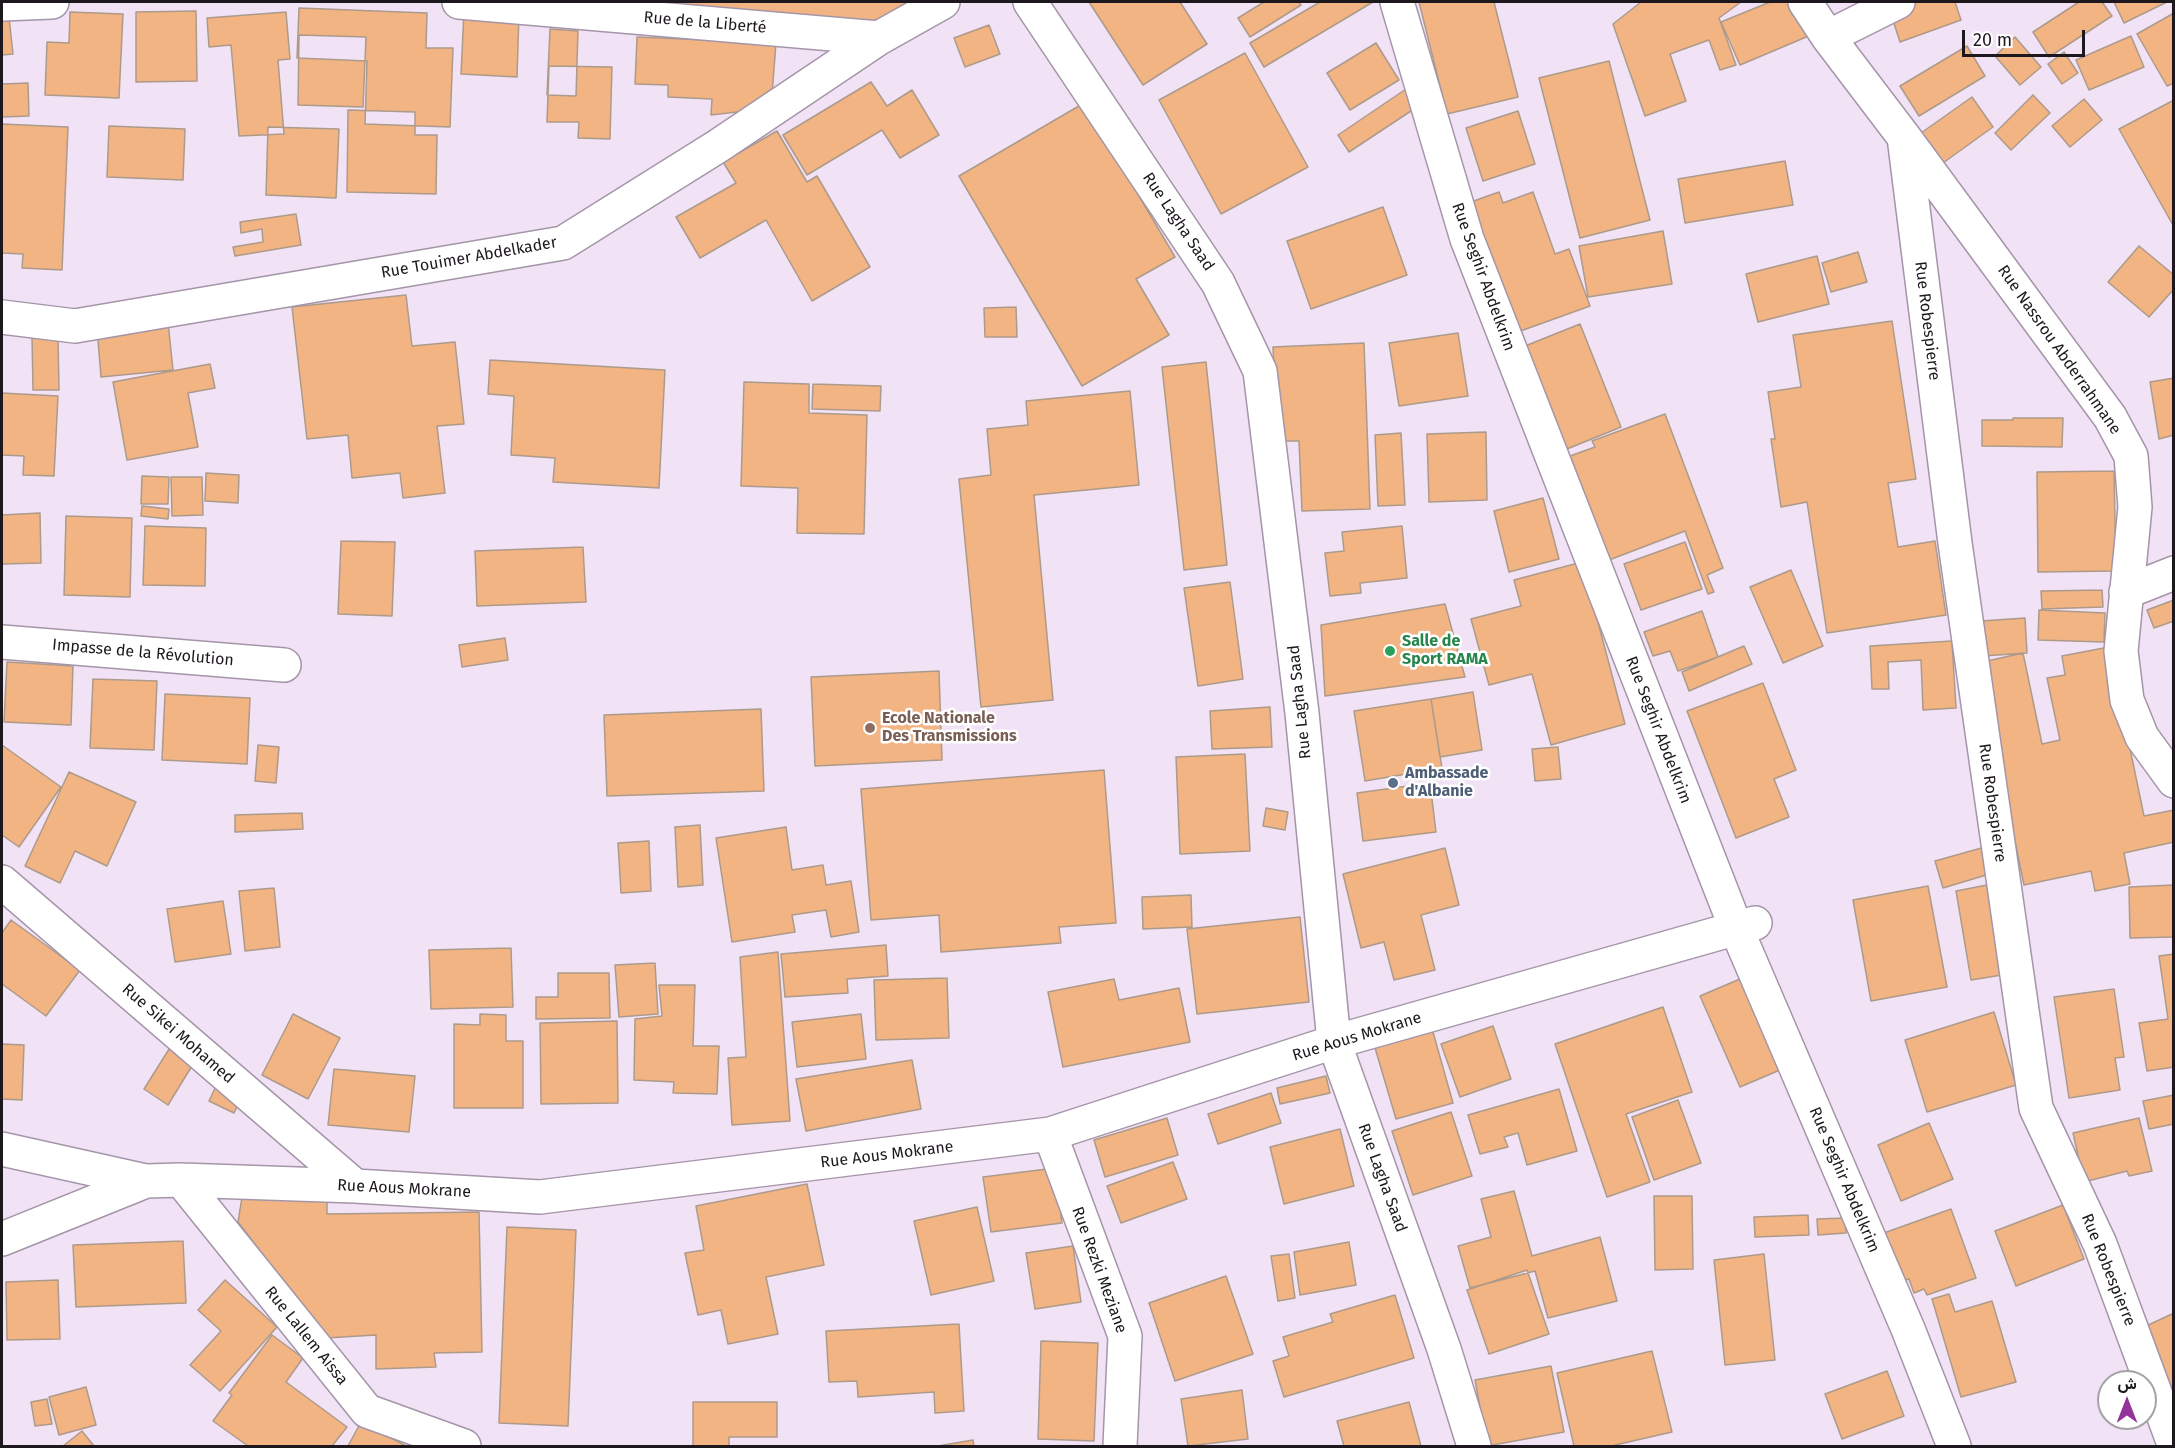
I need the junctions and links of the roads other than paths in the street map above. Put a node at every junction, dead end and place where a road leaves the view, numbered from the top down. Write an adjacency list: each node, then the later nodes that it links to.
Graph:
1 (52, 2): 8 (street)
2 (459, 2): 9 (street, Rue de la Liberté)
3 (943, 2): 9 (street, Rue Touimer Abdelkader)
4 (1030, 2): 20 (street, Rue Lagha Saad)
5 (1397, 2): 19 (street, Rue Seghir Abdelkrim)
6 (1805, 2): 10 (street, Rue Nassrou Abderrahmane)
7 (1898, 2): 10 (street)
8 (2, 4)
9 (879, 38): 12 (street, Rue Touimer Abdelkader)
10 (1828, 38): 11 (street, Rue Nassrou Abderrahmane)
11 (1904, 137): 14 (street, Rue Nassrou Abderrahmane); 27 (street, Rue Robespierre)
12 (2, 317)
13 (2174, 573): 14 (street)
14 (2126, 592): 17 (street, Rue Nassrou Abderrahmane)
15 (2, 642): 16 (street, Impasse de la Révolution)
16 (284, 665)
17 (2174, 782)
18 (2, 882): 25 (street, Rue Sikei Mohamed)
19 (1745, 926): 20 (street, Rue Aous Mokrane); 31 (street, Rue Seghir Abdelkrim)
20 (1334, 1042): 21 (street, Rue Aous Mokrane); 30 (street, Rue Lagha Saad)
21 (1050, 1134): 25 (street, Rue Aous Mokrane); 29 (street, Rue Rezki Meziane)
22 (2, 1149): 24 (street)
23 (181, 1180): 24 (street, Rue Aous Mokrane); 25 (street, Rue Aous Mokrane); 28 (street, Rue Lallem Aissa)
24 (146, 1181): 26 (street, Rue Aous Mokrane)
25 (355, 1186)
26 (2, 1239)
27 (2174, 1444)
28 (464, 1446)
29 (1120, 1446)
30 (1474, 1446)
31 (1954, 1446)

